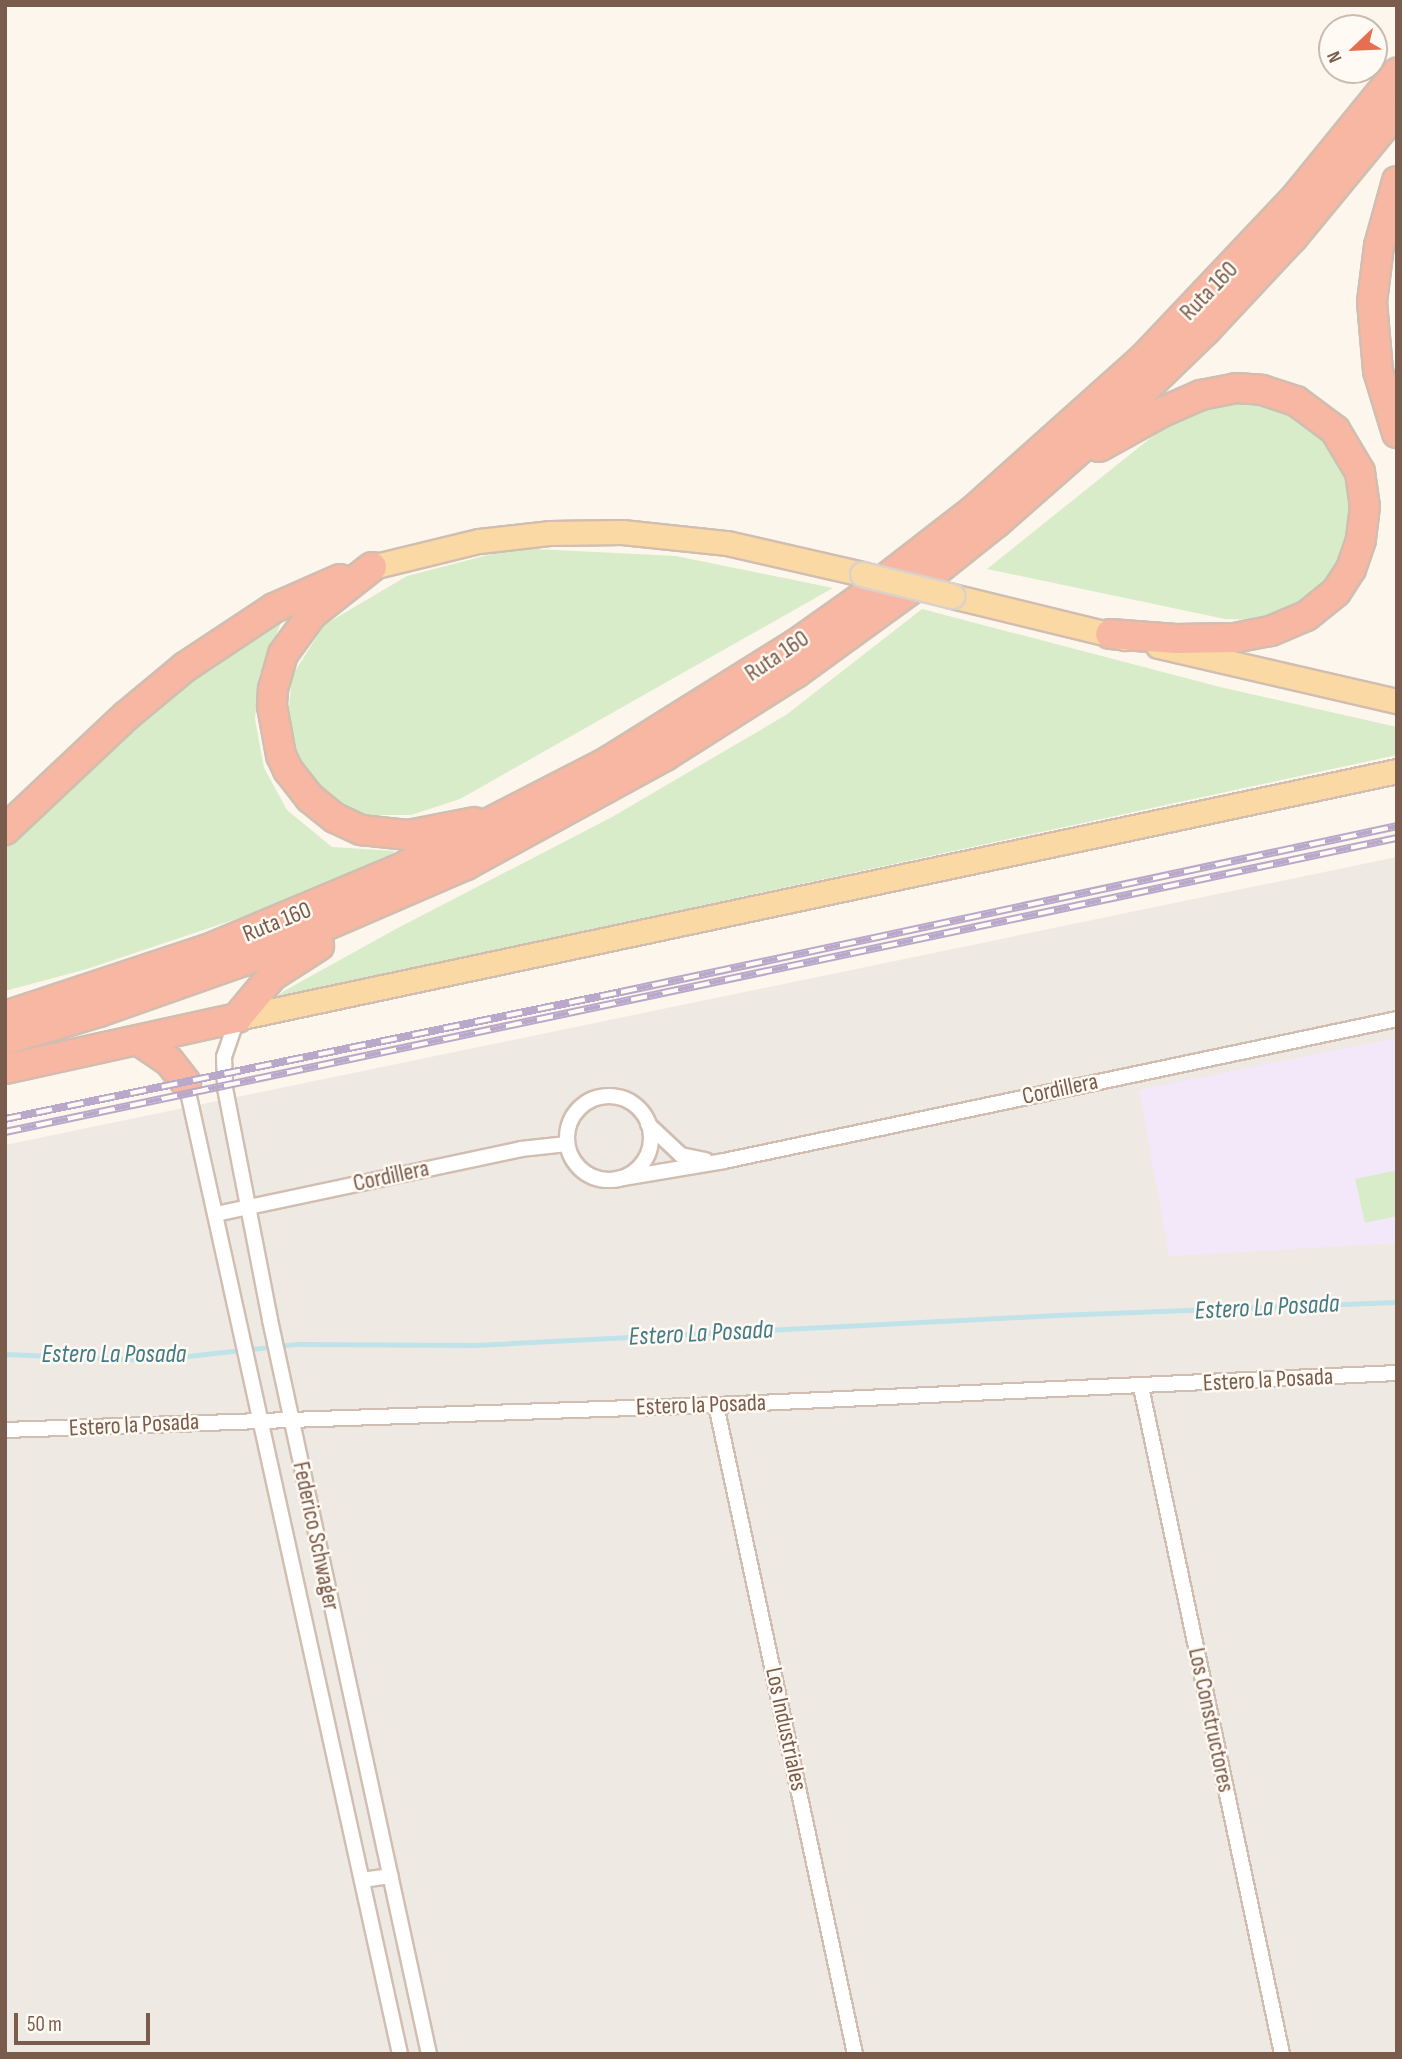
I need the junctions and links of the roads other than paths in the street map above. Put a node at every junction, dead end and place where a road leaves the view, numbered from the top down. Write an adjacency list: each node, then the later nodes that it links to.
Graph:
1 (1397, 73): 10 (highway, Ruta 160)
2 (1397, 111): 5 (highway, Ruta 160)
3 (1397, 181): 4 (highway)
4 (1397, 433)
5 (1062, 467): 7 (highway); 12 (highway, Ruta 160)
6 (372, 567): 7 (main road, bridge); 10 (highway); 11 (highway)
7 (1110, 634): 8 (main road)
8 (1397, 701)
9 (1397, 771): 14 (main road)
10 (527, 806): 13 (highway, Ruta 160)
11 (5, 830)
12 (389, 901): 14 (highway); 16 (highway, Ruta 160)
13 (5, 1016)
14 (237, 1018): 17 (highway); 24 (street, Federico Schwager)
15 (1397, 1019): 22 (street, Cordillera)
16 (5, 1040)
17 (139, 1041): 18 (highway); 19 (highway)
18 (5, 1069)
19 (186, 1083): 25 (street, Federico Schwager)
20 (648, 1124): 21 (street, Cordillera); 22 (street, Cordillera); 23 (street)
21 (567, 1144): 23 (street, Cordillera); 24 (street, Cordillera)
22 (724, 1161): 23 (street, Cordillera)
23 (617, 1179)
24 (247, 1207): 25 (street, Cordillera); 29 (street, Federico Schwager)
25 (216, 1214): 30 (street, Federico Schwager)
26 (1397, 1373): 27 (street, Estero la Posada)
27 (1141, 1387): 28 (street, Estero la Posada); 39 (street, Los Constructores)
28 (716, 1405): 29 (street, Estero la Posada); 38 (street, Los Industriales)
29 (291, 1418): 30 (street, Estero la Posada); 32 (street, Federico Schwager)
30 (263, 1419): 31 (street, Estero la Posada); 33 (street, Federico Schwager)
31 (5, 1430)
32 (339, 1647): 33 (street); 34 (street, Federico Schwager)
33 (312, 1651): 35 (street, Federico Schwager)
34 (391, 1876): 35 (street); 37 (street, Federico Schwager)
35 (362, 1880): 36 (street, Federico Schwager)
36 (400, 2054)
37 (429, 2054)
38 (855, 2054)
39 (1282, 2054)

